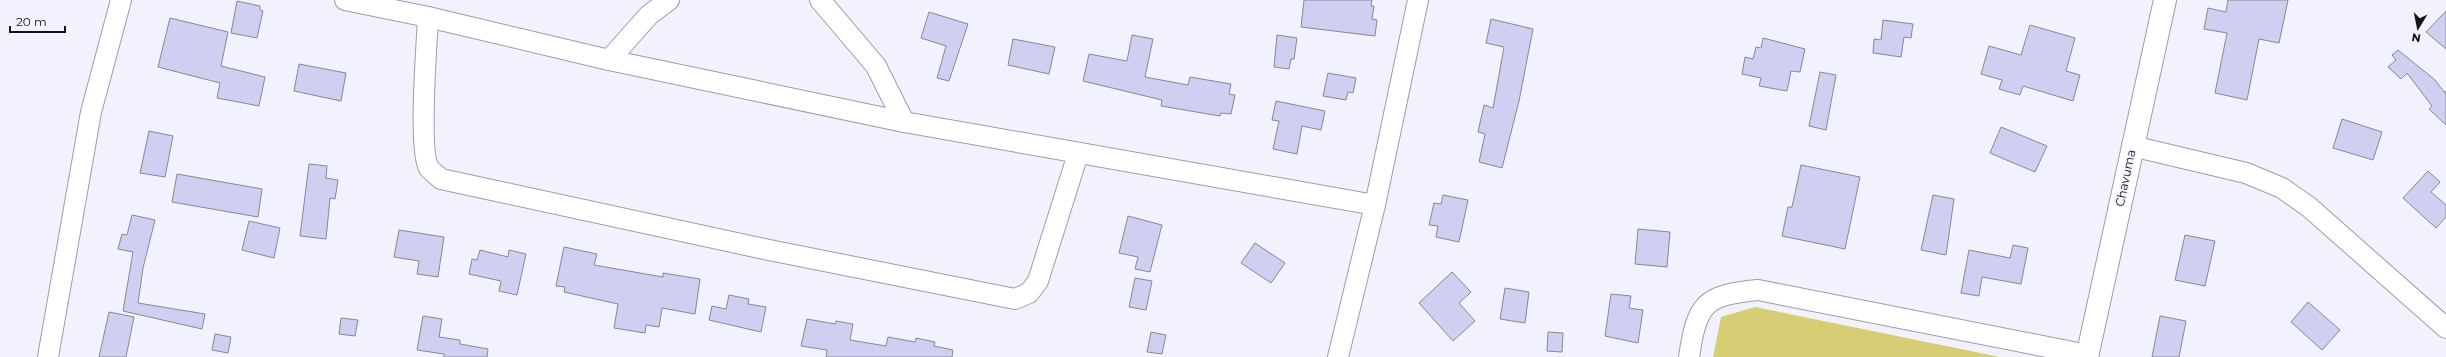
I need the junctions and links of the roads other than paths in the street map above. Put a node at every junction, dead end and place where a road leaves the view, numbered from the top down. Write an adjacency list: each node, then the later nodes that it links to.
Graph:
1 (121, 0): 15 (street)
2 (345, 0): 7 (street)
3 (669, 0): 8 (street)
4 (820, 0): 9 (street)
5 (1418, 0): 12 (street)
6 (2164, 0): 10 (street, Chavuma)
7 (428, 17): 8 (street); 11 (street)
8 (609, 60): 9 (street)
9 (904, 122): 11 (street)
10 (2132, 146): 13 (street); 14 (street, Chavuma)
11 (1078, 154): 12 (street)
12 (1375, 205): 16 (street)
13 (2446, 328)
14 (2088, 356): 17 (street)
15 (48, 357)
16 (1338, 357)
17 (1689, 357)

